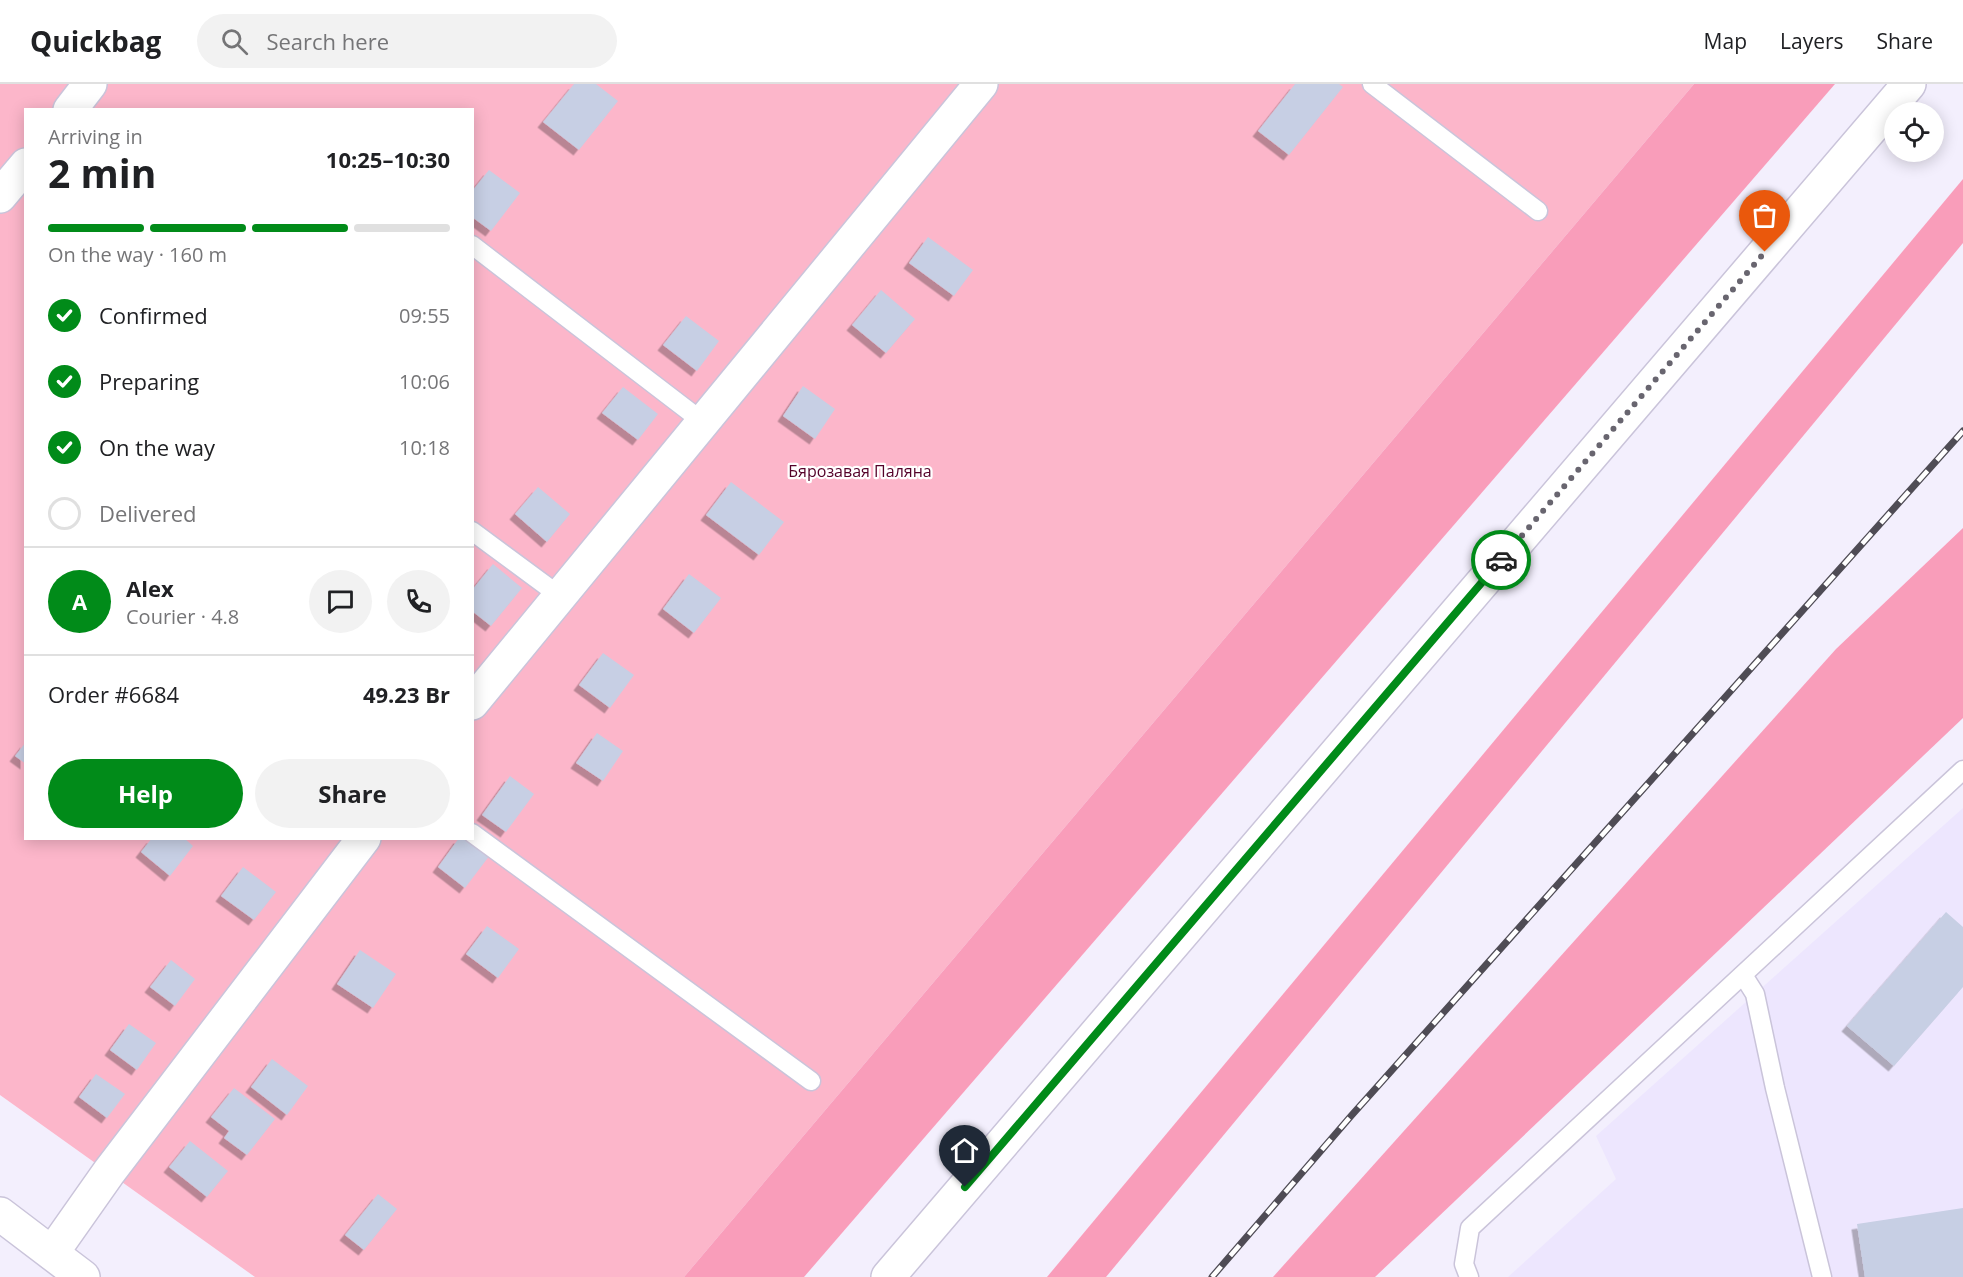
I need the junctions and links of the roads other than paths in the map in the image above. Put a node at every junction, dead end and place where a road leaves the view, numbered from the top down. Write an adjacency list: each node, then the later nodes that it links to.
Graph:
1 (90, 84): 5 (street)
2 (981, 84): 10 (street)
3 (1372, 84): 8 (lane)
4 (1909, 84): 22 (street)
5 (72, 108)
6 (24, 167): 7 (street)
7 (0, 196)
8 (1538, 211)
9 (474, 247): 10 (lane)
10 (703, 422): 12 (street)
11 (474, 532): 12 (lane)
12 (560, 596): 13 (street)
13 (474, 701)
14 (1963, 770): 17 (lane)
15 (474, 833): 18 (lane)
16 (362, 840): 20 (street)
17 (1743, 975): 23 (lane); 24 (lane)
18 (811, 1082)
19 (0, 1214): 20 (street)
20 (52, 1253): 21 (street)
21 (83, 1277)
22 (888, 1277)
23 (1469, 1277)
24 (1822, 1277)

